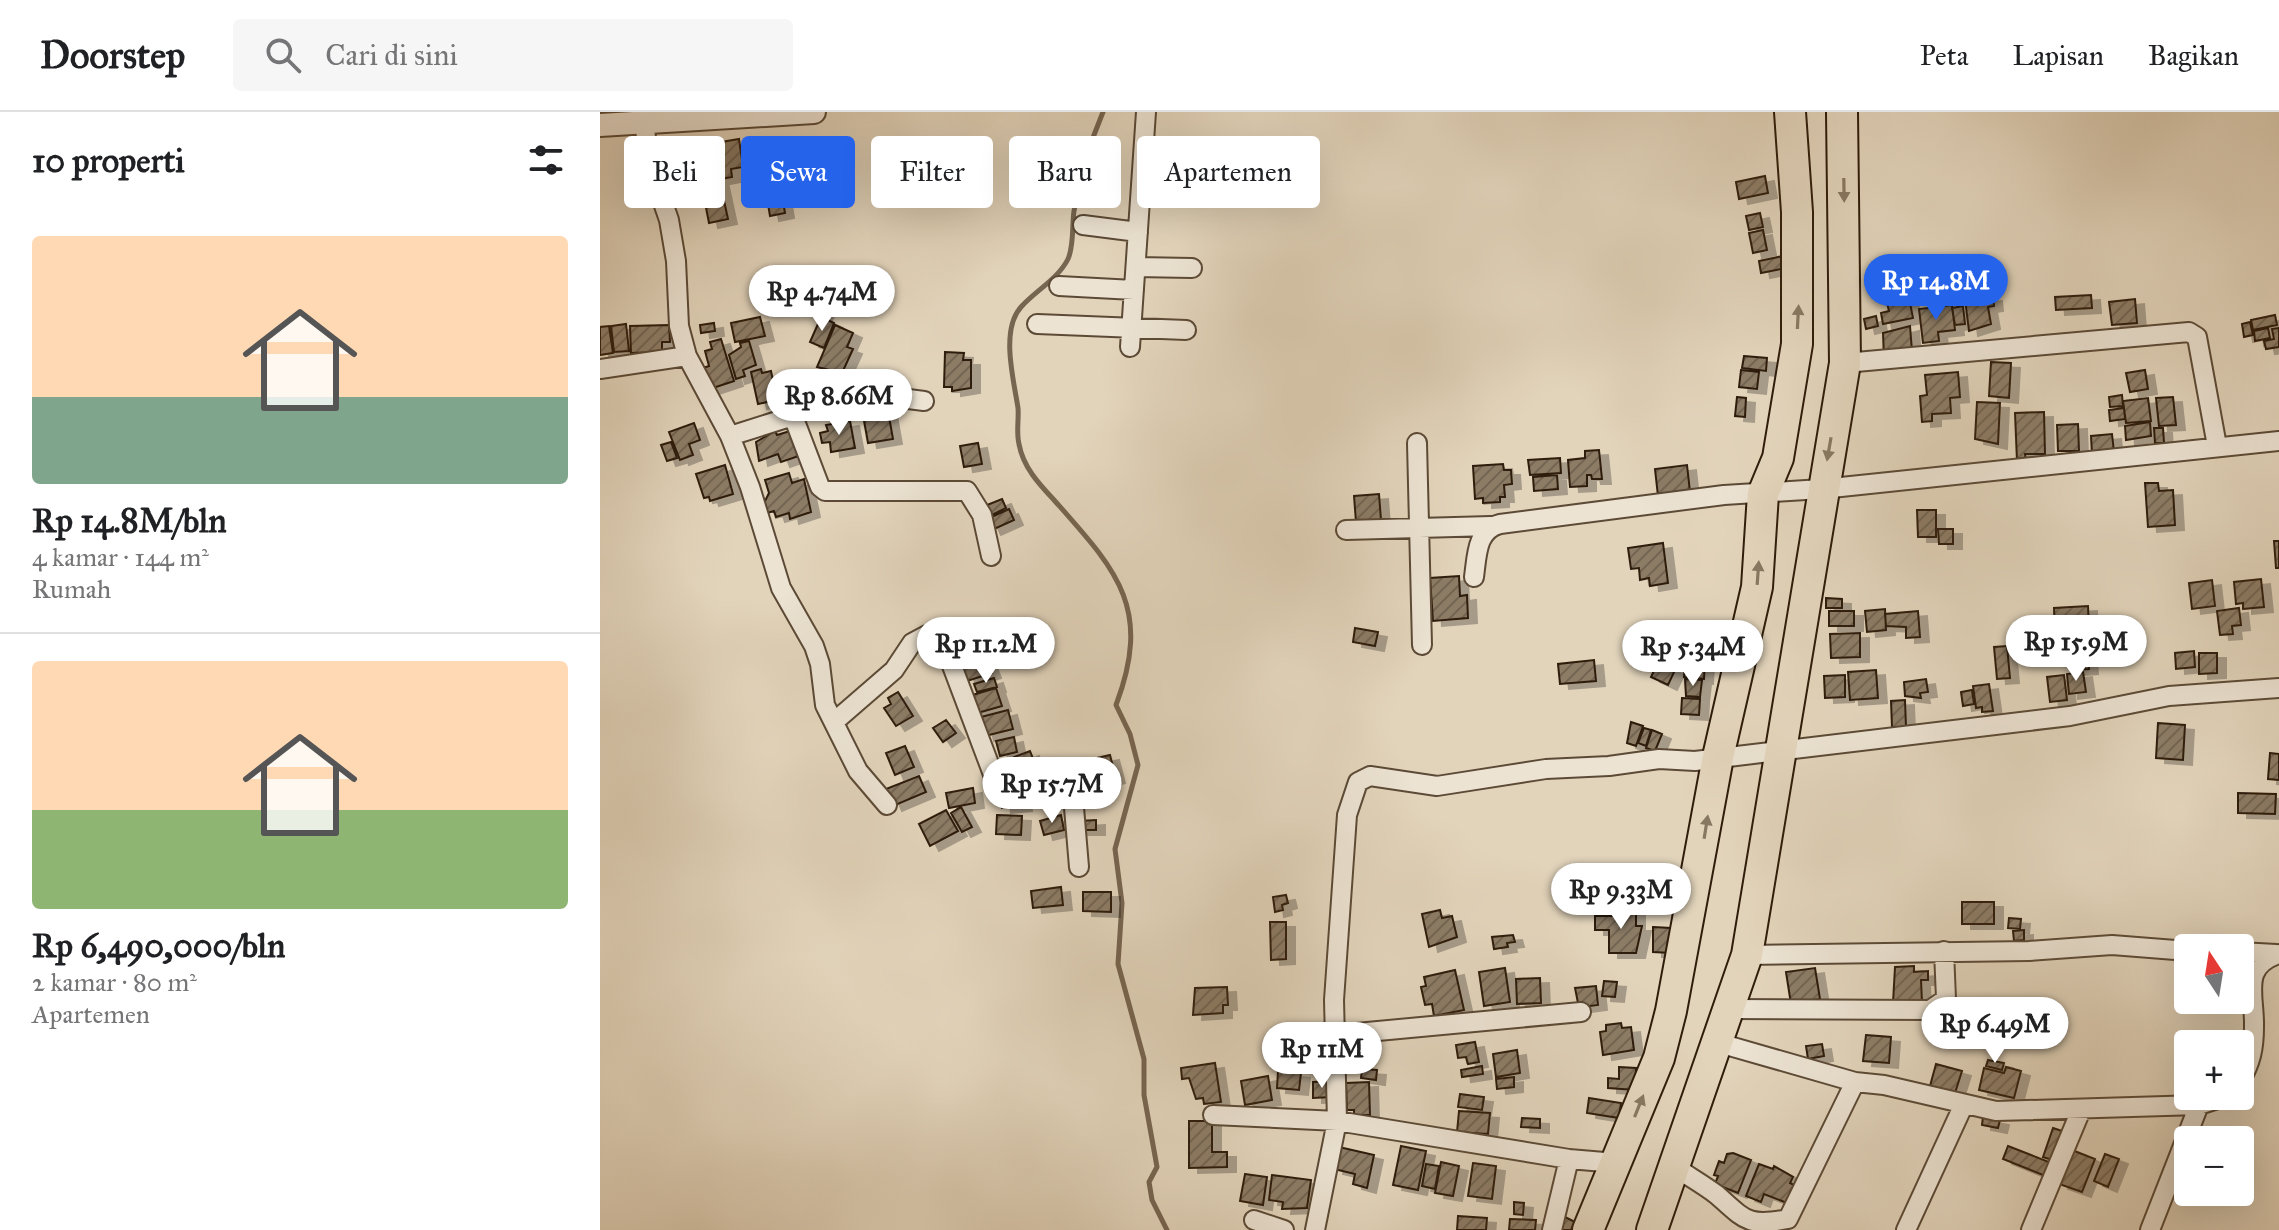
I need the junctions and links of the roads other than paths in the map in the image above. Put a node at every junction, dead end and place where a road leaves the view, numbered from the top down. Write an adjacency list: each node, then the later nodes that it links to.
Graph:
1 (811, 112): 5 (street)
2 (1146, 112): 8 (street)
3 (1790, 112): 26 (highway, one-way to 3)
4 (1842, 112): 17 (highway, one-way to 17)
5 (644, 121): 6 (street); 16 (street)
6 (600, 125)
7 (1083, 225): 8 (street)
8 (1138, 232): 9 (street)
9 (1136, 267): 10 (street); 12 (street)
10 (1192, 268)
11 (1059, 286): 12 (street)
12 (1134, 290): 15 (street)
13 (1037, 324): 15 (street)
14 (1186, 330): 15 (street)
15 (1131, 338)
16 (687, 356): 18 (street); 21 (street)
17 (1845, 363): 24 (street); 25 (highway, one-way to 25)
18 (600, 369)
19 (924, 401): 20 (street)
20 (793, 416): 21 (street); 30 (street)
21 (730, 436): 34 (street)
22 (2279, 441): 24 (street)
23 (1417, 443): 28 (street)
24 (2217, 446): 25 (street)
25 (1822, 489): 26 (street); 35 (highway)
26 (1763, 494): 27 (street); 36 (highway, one-way to 26)
27 (1491, 526): 28 (street); 31 (street)
28 (1419, 528): 29 (street); 32 (street)
29 (1346, 530)
30 (991, 556)
31 (1474, 577)
32 (1422, 645)
33 (2279, 688): 35 (street)
34 (834, 722): 37 (street); 38 (street)
35 (1782, 750): 36 (street); 43 (highway)
36 (1718, 757): 47 (street); 57 (highway, one-way to 36)
37 (887, 805)
38 (1079, 867)
39 (2174, 950): 40 (street)
40 (1944, 951): 43 (street); 44 (street)
41 (2254, 953): 42 (street)
42 (2279, 954): 46 (street)
43 (1747, 955): 44 (highway)
44 (1731, 1009): 48 (highway)
45 (1581, 1012): 47 (street)
46 (2252, 1030)
47 (1335, 1035): 55 (street)
48 (1719, 1043): 49 (street); 58 (highway)
49 (1855, 1082): 50 (street); 58 (street)
50 (1964, 1104): 52 (street); 65 (street)
51 (2174, 1106): 52 (street)
52 (2081, 1110): 66 (street)
53 (2197, 1110): 67 (street)
54 (1213, 1115): 55 (street)
55 (1337, 1121): 56 (street); 61 (street)
56 (1569, 1159): 57 (street); 62 (street)
57 (1616, 1163): 63 (highway)
58 (1675, 1167): 64 (highway)
59 (1254, 1220): 60 (street)
60 (1284, 1230)
61 (1315, 1230)
62 (1552, 1230)
63 (1588, 1230)
64 (1652, 1230)
65 (1906, 1230)
66 (2031, 1230)
67 (2150, 1230)

